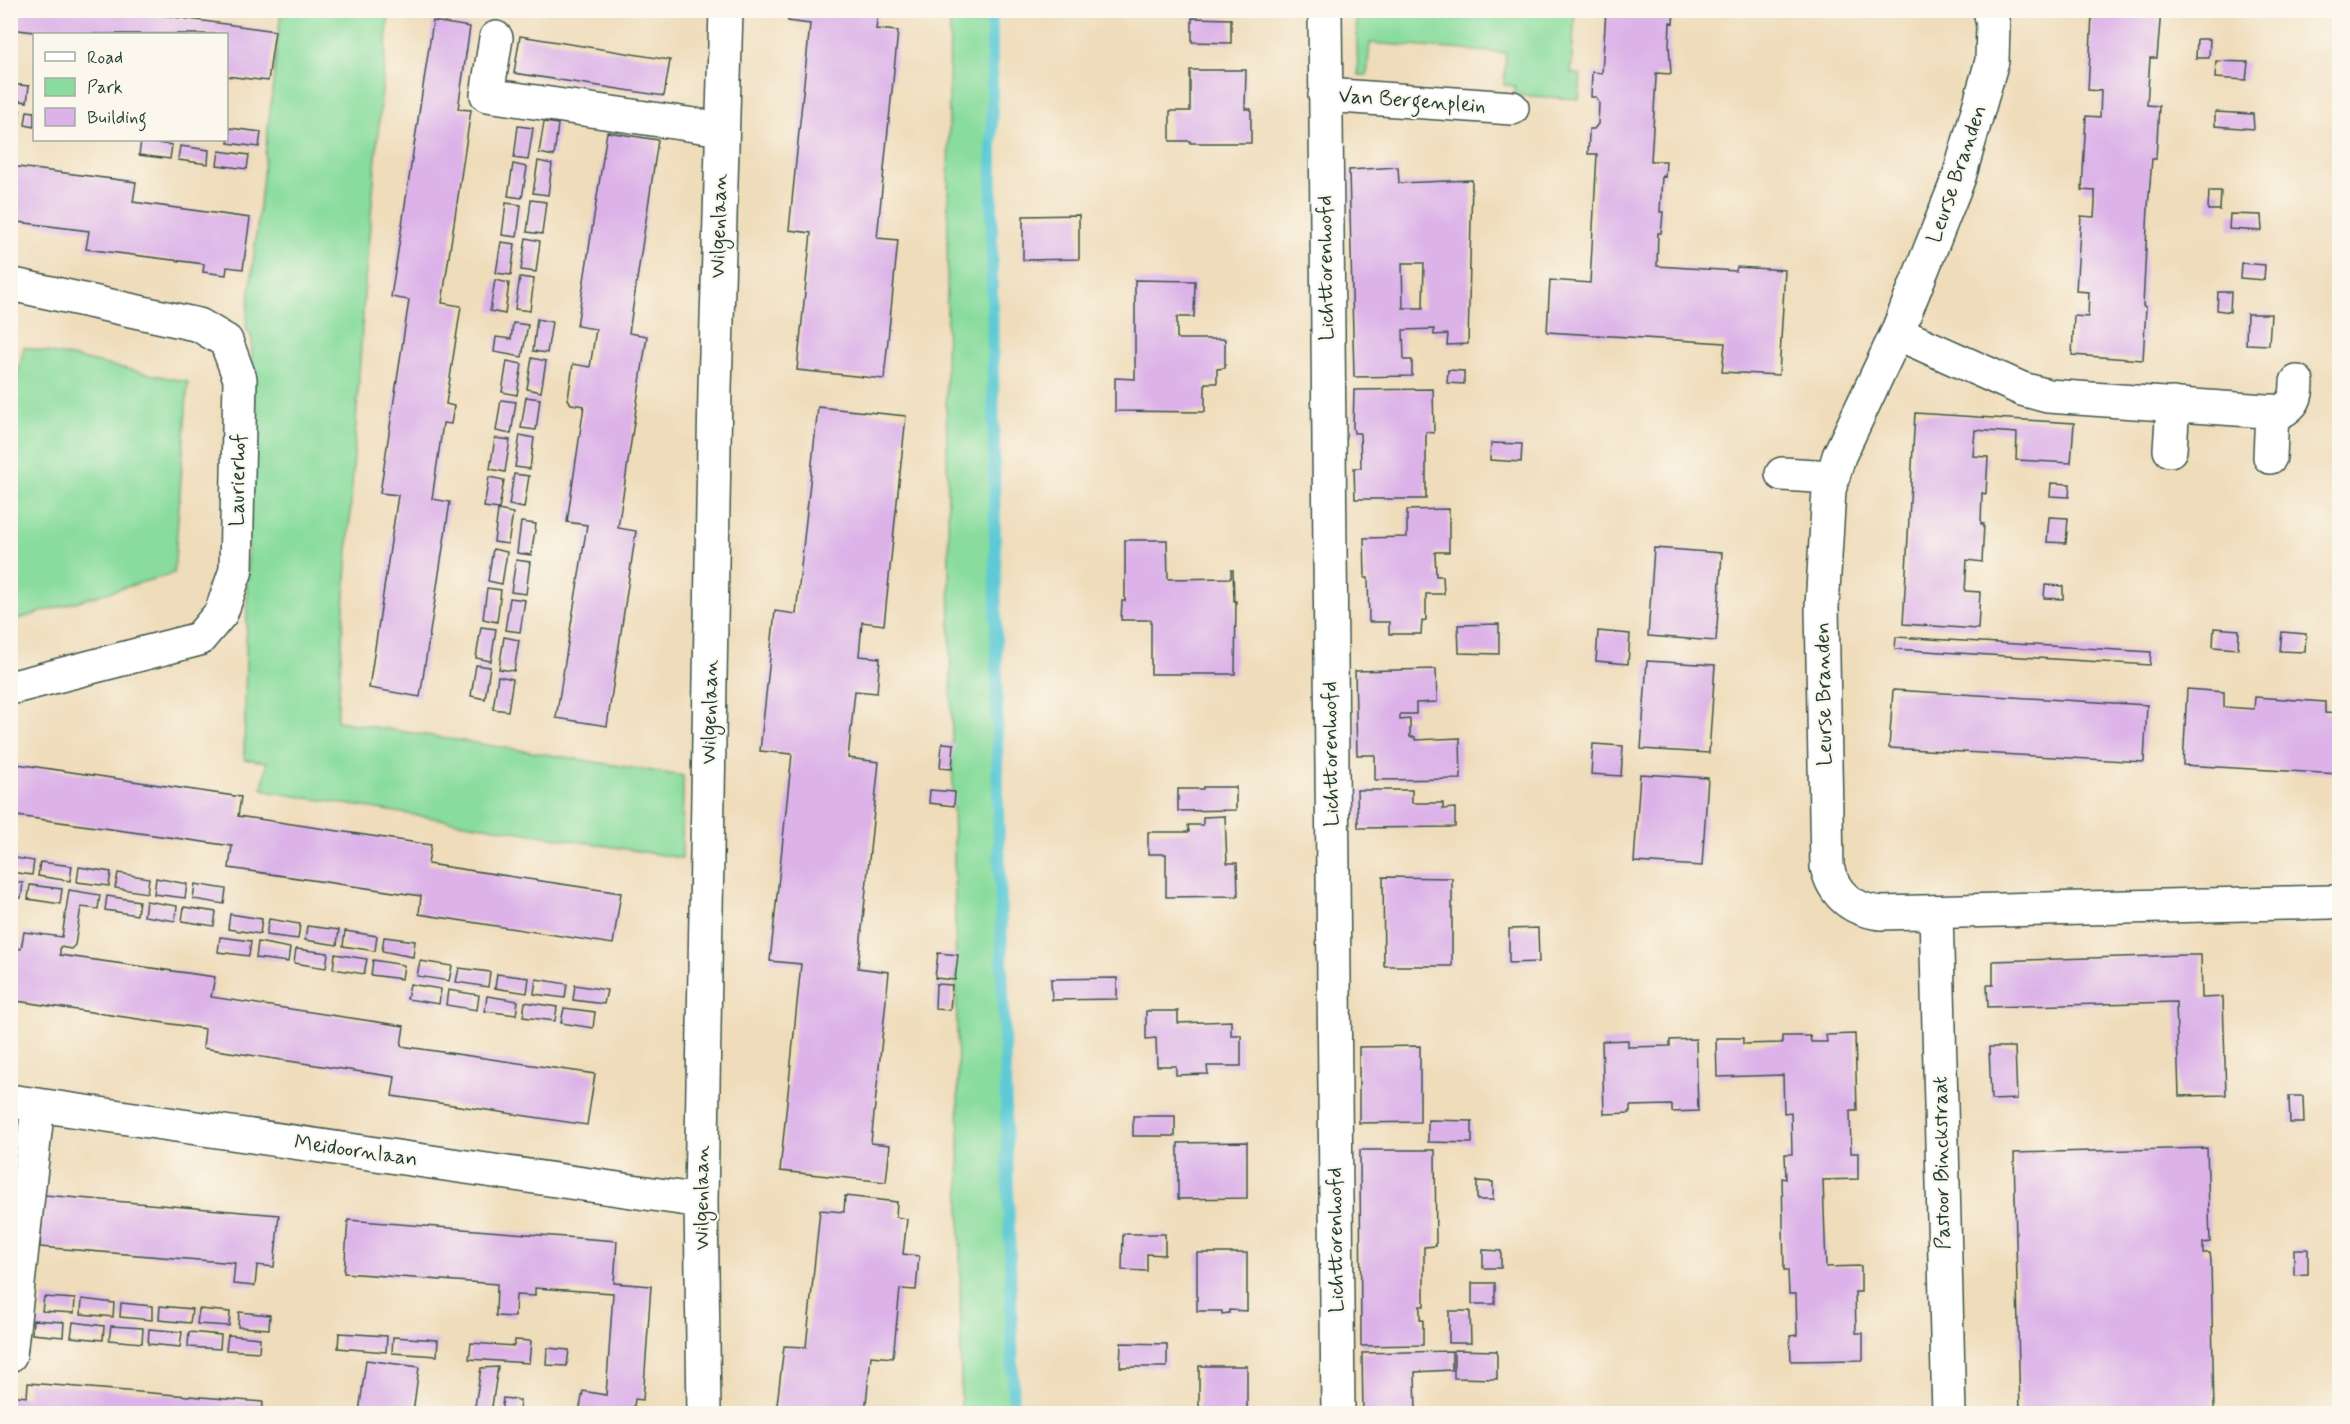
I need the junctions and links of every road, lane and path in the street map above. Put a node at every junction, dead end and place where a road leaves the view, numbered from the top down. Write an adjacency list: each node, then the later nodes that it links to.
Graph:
1 (726, 10): 7 (street, Wilgenlaan)
2 (1325, 10): 5 (street, Van Bergenplein)
3 (1990, 10): 9 (street, Leurse Branden)
4 (496, 38): 7 (street)
5 (1325, 95): 6 (street, Van Bergenplein); 24 (street, Lichttorenhoofd)
6 (1512, 108)
7 (722, 129): 21 (street, Wilgenlaan)
8 (10, 284): 17 (street, Laurierhof)
9 (1897, 333): 11 (street); 16 (street, Leurse Branden)
10 (2297, 382): 12 (street)
11 (2173, 404): 12 (street); 13 (street)
12 (2272, 411): 14 (street)
13 (2170, 450)
14 (2270, 457)
15 (1782, 474): 16 (street)
16 (1832, 477): 19 (street, Leurse Branden)
17 (10, 688)
18 (2330, 902): 19 (street)
19 (1936, 912): 25 (street, Pastoor Binckstraat)
20 (24, 1103): 21 (street, Meidoornlaan); 22 (street)
21 (701, 1201): 23 (street, Wilgenlaan)
22 (10, 1355)
23 (704, 1413)
24 (1338, 1413)
25 (1949, 1413)

